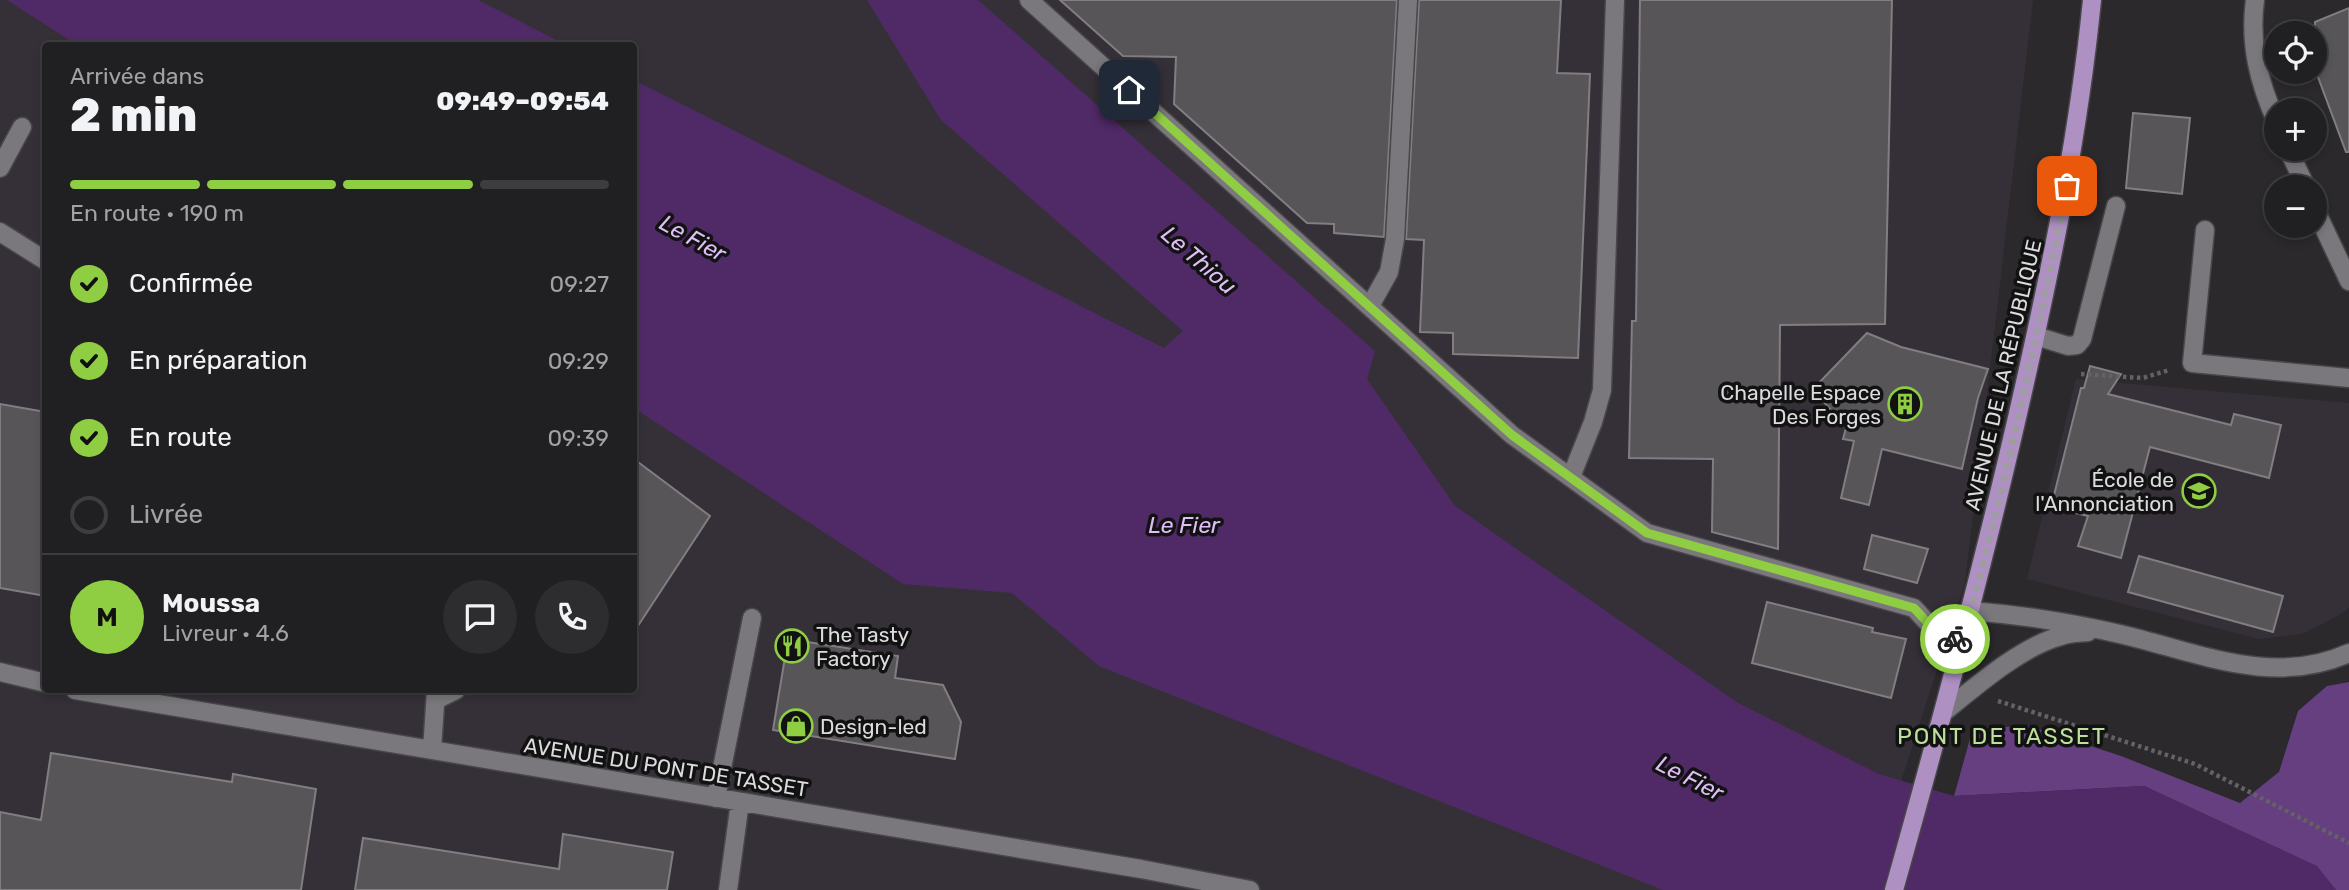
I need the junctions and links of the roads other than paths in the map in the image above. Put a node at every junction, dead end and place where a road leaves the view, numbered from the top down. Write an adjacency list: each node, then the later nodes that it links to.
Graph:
1 (1029, 0): 15 (street)
2 (1408, 0): 15 (street)
3 (1615, 0): 18 (street)
4 (2092, 0): 16 (main road, AVENUE DE LA RÉPUBLIQUE)
5 (2255, 0): 6 (street)
6 (2268, 98)
7 (22, 127): 8 (street)
8 (0, 168)
9 (2116, 206): 16 (street)
10 (2205, 230): 17 (street)
11 (0, 232): 13 (street)
12 (2327, 234): 14 (street)
13 (42, 258)
14 (2349, 281)
15 (1370, 306): 18 (street)
16 (2036, 335): 19 (main road, AVENUE DE LA RÉPUBLIQUE)
17 (2349, 378)
18 (1571, 477): 22 (street)
19 (1971, 611): 21 (street); 22 (main road, AVENUE DE LA RÉPUBLIQUE)
20 (752, 618): 30 (street)
21 (2102, 630): 23 (street); 28 (street)
22 (1963, 641): 28 (main road, AVENUE DE LA RÉPUBLIQUE)
23 (2349, 653)
24 (0, 672): 25 (street)
25 (42, 682)
26 (93, 693): 29 (street, AVENUE DU PONT DE TASSET)
27 (436, 695): 29 (street)
28 (1944, 712): 34 (main road, AVENUE DE LA RÉPUBLIQUE)
29 (432, 750): 30 (street, AVENUE DU PONT DE TASSET)
30 (716, 798): 31 (street, AVENUE DU PONT DE TASSET)
31 (740, 802): 32 (street); 33 (street, AVENUE DU PONT DE TASSET)
32 (729, 890)
33 (1250, 890)
34 (1894, 890)

